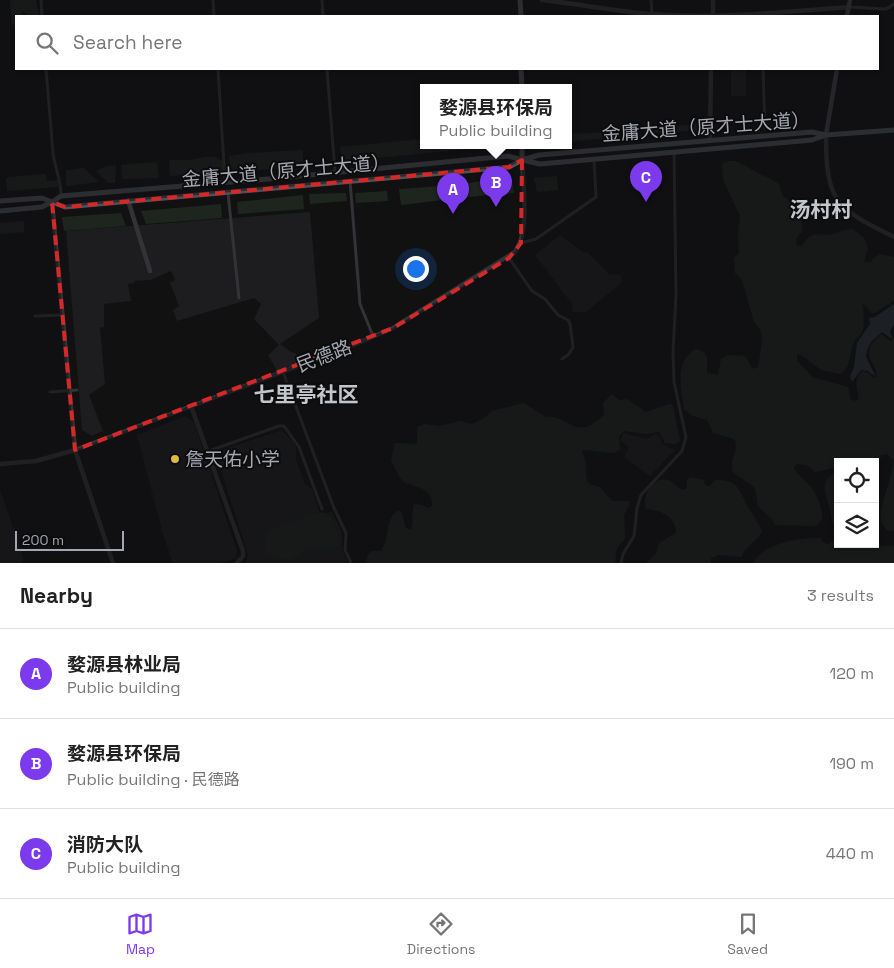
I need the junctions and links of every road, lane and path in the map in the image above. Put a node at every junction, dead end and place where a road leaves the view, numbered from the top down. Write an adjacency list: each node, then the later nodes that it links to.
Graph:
1 (41, 0): 12 (street)
2 (213, 0): 13 (street)
3 (322, 0): 14 (street)
4 (520, 0): 15 (main road)
5 (542, 0): 11 (street)
6 (652, 0): 11 (street)
7 (712, 0): 17 (street)
8 (850, 0): 10 (main road)
9 (894, 3): 10 (street)
10 (849, 7): 18 (street); 19 (main road)
11 (652, 14): 16 (street)
12 (42, 15)
13 (214, 15)
14 (323, 15)
15 (521, 15)
16 (682, 15)
17 (713, 15)
18 (763, 15)
19 (847, 15)
20 (46, 70): 40 (street)
21 (218, 70): 38 (street)
22 (327, 70): 36 (street)
23 (521, 70): 27 (main road)
24 (711, 70): 31 (street)
25 (763, 70): 28 (street)
26 (838, 70): 30 (main road)
27 (522, 84)
28 (765, 128)
29 (894, 130): 30 (main road)
30 (826, 136): 31 (main road, 金庸大道（原才士大道）); 33 (main road, 金庸大道（原才士大道）); 45 (street)
31 (710, 140): 35 (main road, 金庸大道（原才士大道）)
32 (522, 149): 35 (main road)
33 (674, 151): 34 (main road, 金庸大道（原才士大道）); 66 (street)
34 (594, 159): 35 (main road, 金庸大道（原才士大道）); 46 (street)
35 (522, 160): 36 (main road, 金庸大道（原才士大道）); 37 (main road, 金庸大道（原才士大道）); 46 (street)
36 (336, 172): 38 (main road, 金庸大道（原才士大道）)
37 (350, 181): 39 (main road, 金庸大道（原才士大道）); 52 (street)
38 (225, 182): 40 (main road, 金庸大道（原才士大道）)
39 (228, 192): 41 (main road, 金庸大道（原才士大道）); 49 (street)
40 (61, 196): 43 (main road, 金庸大道（原才士大道）)
41 (128, 200): 43 (main road, 金庸大道（原才士大道）); 48 (street)
42 (0, 201): 43 (main road, 金庸大道（原才士大道）)
43 (52, 202): 44 (main road, 金庸大道（原才士大道）); 50 (street)
44 (0, 211)
45 (894, 237)
46 (521, 243): 47 (street, 民德路)
47 (509, 258): 52 (street, 民德路); 53 (street)
48 (150, 270)
49 (239, 298)
50 (61, 315): 51 (street); 56 (street)
51 (35, 316)
52 (373, 336): 54 (street, 民德路)
53 (562, 359)
54 (283, 372): 58 (street, 民德路); 65 (street)
55 (77, 390): 56 (street)
56 (69, 391): 57 (street); 59 (street)
57 (50, 392)
58 (191, 406): 59 (street, 民德路); 60 (street)
59 (75, 450): 61 (street, 民德路); 63 (street)
60 (208, 451): 62 (street); 64 (street)
61 (0, 464)
62 (322, 509)
63 (113, 563)
64 (237, 563)
65 (351, 563)
66 (621, 563)

